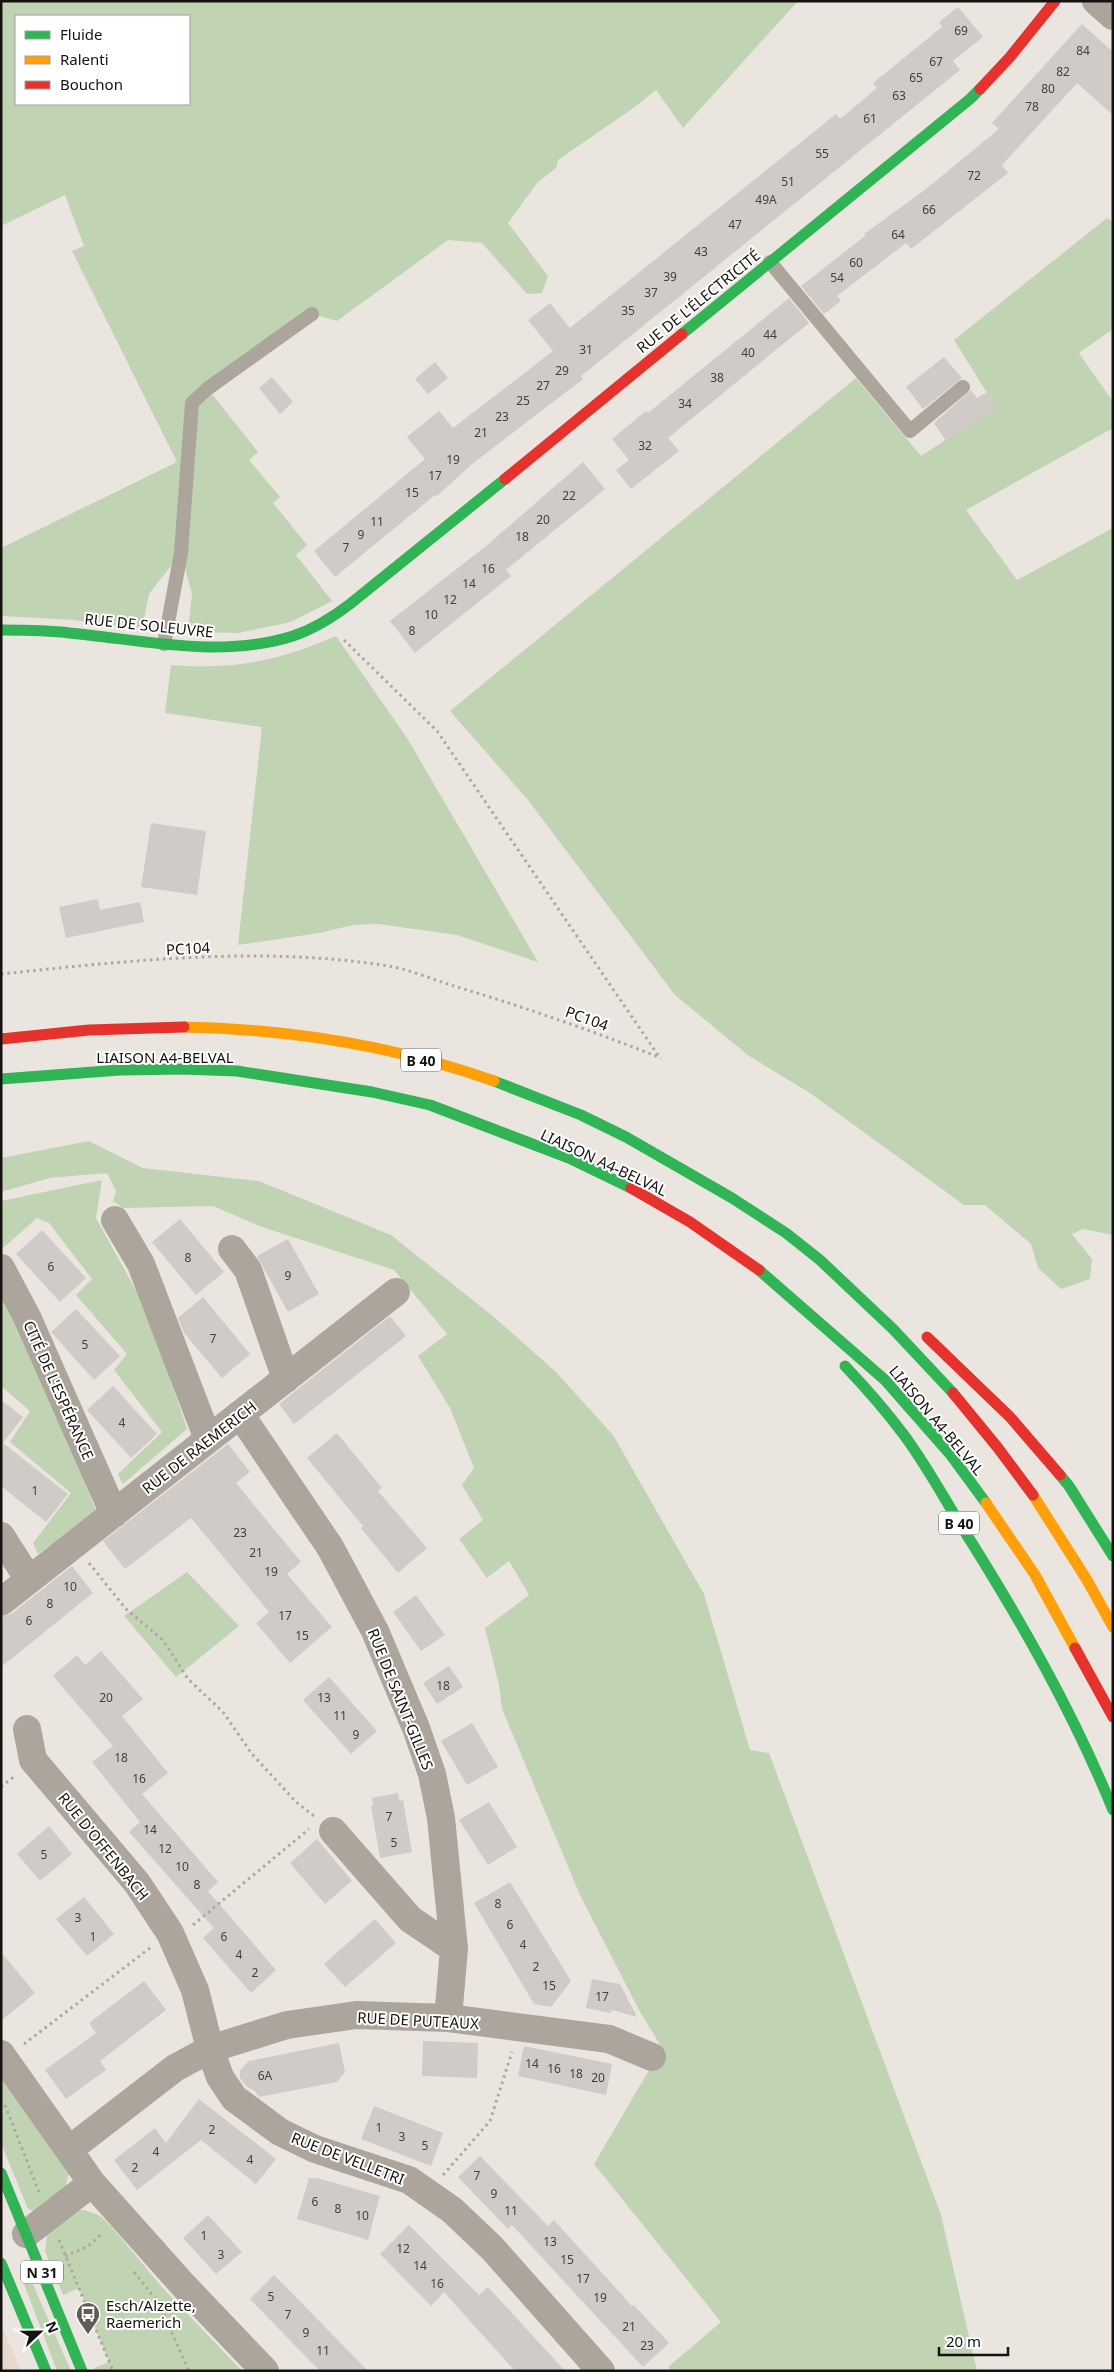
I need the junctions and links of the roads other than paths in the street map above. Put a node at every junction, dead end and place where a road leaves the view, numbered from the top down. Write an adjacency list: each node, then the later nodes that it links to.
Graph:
1 (1055, 1): 2 (main road, RUE DE L'ÉLECTRICITÉ)
2 (770, 262): 4 (lane); 5 (main road, RUE DE L'ÉLECTRICITÉ)
3 (312, 314): 7 (lane)
4 (963, 387)
5 (346, 609): 7 (main road, RUE DE SOLEUVRE)
6 (1, 630): 7 (main road, RUE DE SOLEUVRE)
7 (164, 644)
8 (1, 1039): 11 (main road, LIAISON A4-BELVAL / B 40)
9 (1, 1079): 14 (main road, LIAISON A4-BELVAL / B 40)
10 (114, 1220): 22 (street)
11 (800, 1243): 15 (main road, B 40); 28 (main road, LIAISON A4-BELVAL / B 40)
12 (232, 1249): 20 (street)
13 (1, 1268): 23 (street, CITÉ DE L'ESPÉRANCE)
14 (757, 1268): 17 (main road, B 40); 29 (main road, LIAISON A4-BELVAL / B 40)
15 (856, 1278)
16 (396, 1292): 20 (street, RUE DE RAEMERICH)
17 (793, 1317)
18 (916, 1327): 25 (main road)
19 (835, 1356): 31 (main road, B 40)
20 (286, 1379): 21 (street, RUE DE RAEMERICH)
21 (240, 1414): 22 (street, RUE DE RAEMERICH); 33 (street, RUE DE SAINT-GILLES)
22 (208, 1439): 23 (street, RUE DE RAEMERICH)
23 (114, 1514): 26 (street, RUE DE RAEMERICH)
24 (1, 1536): 26 (street)
25 (1113, 1556)
26 (28, 1580): 27 (street, RUE DE RAEMERICH)
27 (1, 1602)
28 (1113, 1627)
29 (1113, 1717)
30 (27, 1729): 35 (street, RUE D'OFFENBACH)
31 (1113, 1810)
32 (326, 1826): 33 (street)
33 (454, 1949): 34 (street, RUE DE SAINT-GILLES)
34 (448, 2018): 35 (street, RUE DE PUTEAUX); 37 (street, RUE DE PUTEAUX)
35 (210, 2049): 38 (street, RUE DE PUTEAUX); 46 (street, RUE DE VELLETRI)
36 (3, 2056): 38 (street)
37 (652, 2057)
38 (70, 2149): 40 (street)
39 (1, 2173): 41 (main road, N 31)
40 (92, 2183): 41 (street); 45 (street)
41 (26, 2234): 44 (main road, N 31)
42 (1, 2263): 43 (main road, N 31)
43 (46, 2371)
44 (82, 2371)
45 (265, 2371)
46 (601, 2371)

